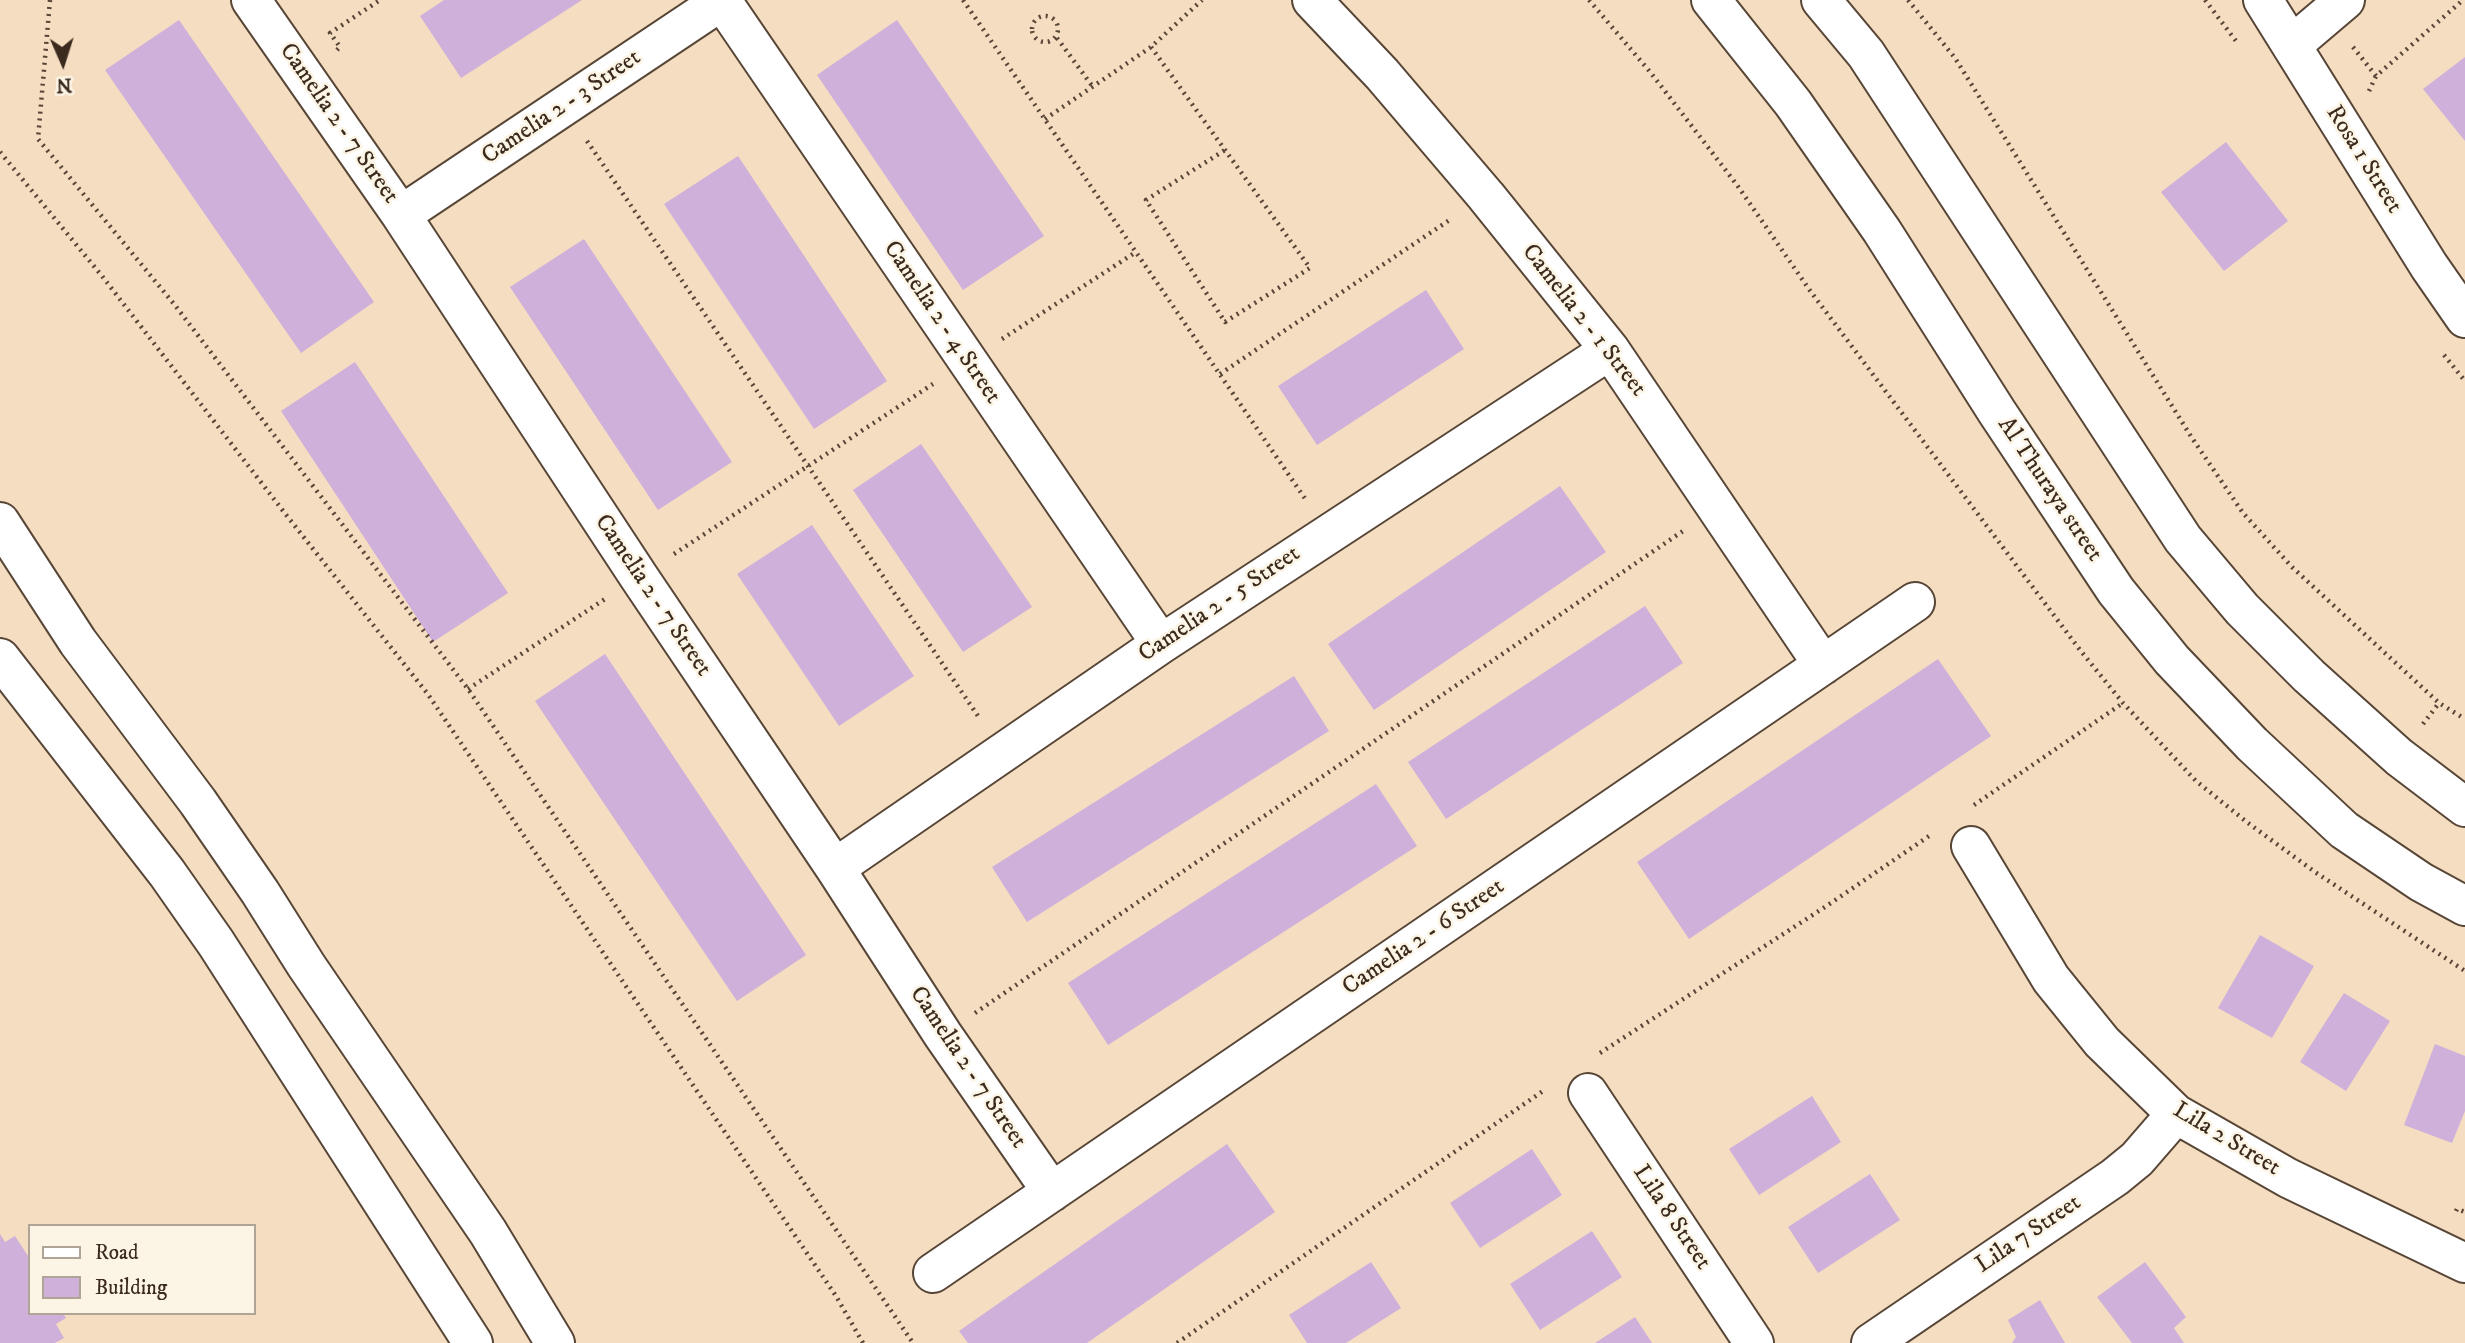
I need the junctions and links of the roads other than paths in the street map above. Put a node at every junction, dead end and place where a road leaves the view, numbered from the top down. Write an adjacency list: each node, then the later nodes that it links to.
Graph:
1 (251, 0): 9 (street, Camelia 2 - 7 Street)
2 (722, 0): 9 (street, Camelia 2 - 3 Street); 14 (street, Camelia 2 - 4 Street)
3 (1312, 0): 11 (street, Camelia 2 - 1 Street)
4 (1711, 0): 20 (street, Al Thuraya street)
5 (1821, 0): 17 (street)
6 (2263, 0): 8 (street, Rosa 1 Street)
7 (2336, 7): 8 (street)
8 (2292, 45): 10 (street, Rosa 1 Street)
9 (401, 215): 19 (street, Camelia 2 - 7 Street)
10 (2465, 318)
11 (1609, 350): 14 (street, Camelia 2 - 5 Street); 16 (street, Camelia 2 - 1 Street)
12 (0, 522): 27 (street)
13 (1914, 602): 16 (street, Camelia 2 - 6 Street)
14 (1161, 644): 19 (street, Camelia 2 - 5 Street)
15 (0, 658): 26 (street)
16 (1823, 665): 23 (street, Camelia 2 - 6 Street)
17 (2465, 807)
18 (1959, 828): 22 (street, Lila 2 Street)
19 (835, 868): 23 (street, Camelia 2 - 7 Street)
20 (2465, 906)
21 (1591, 1075): 28 (street, Lila 8 Street)
22 (2176, 1114): 24 (street, Lila 2 Street); 29 (street, Lila 7 Street)
23 (1052, 1192): 25 (street, Camelia 2 - 6 Street)
24 (2465, 1263)
25 (933, 1273)
26 (473, 1343)
27 (555, 1343)
28 (1754, 1343)
29 (1871, 1343)

